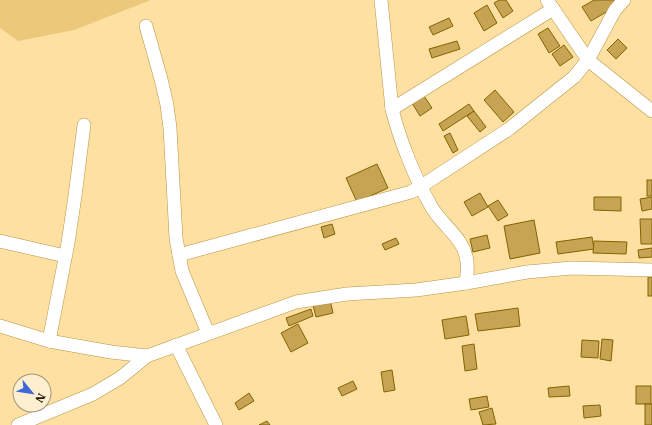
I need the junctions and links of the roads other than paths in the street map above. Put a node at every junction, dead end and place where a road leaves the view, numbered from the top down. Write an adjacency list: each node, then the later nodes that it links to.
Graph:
1 (381, 0): 6 (street)
2 (624, 0): 5 (street)
3 (550, 4): 5 (street); 6 (street)
4 (146, 26): 11 (street)
5 (588, 60): 7 (street); 9 (street)
6 (392, 109): 9 (street)
7 (652, 111)
8 (84, 125): 12 (street)
9 (420, 187): 11 (street); 14 (street)
10 (0, 241): 12 (street)
11 (179, 255): 16 (street)
12 (65, 256): 17 (street)
13 (652, 270): 14 (street)
14 (466, 284): 16 (street)
15 (0, 326): 17 (street)
16 (208, 333): 18 (street)
17 (49, 340): 19 (street)
18 (176, 345): 19 (street); 21 (street)
19 (147, 356): 20 (street)
20 (18, 425)
21 (216, 425)

